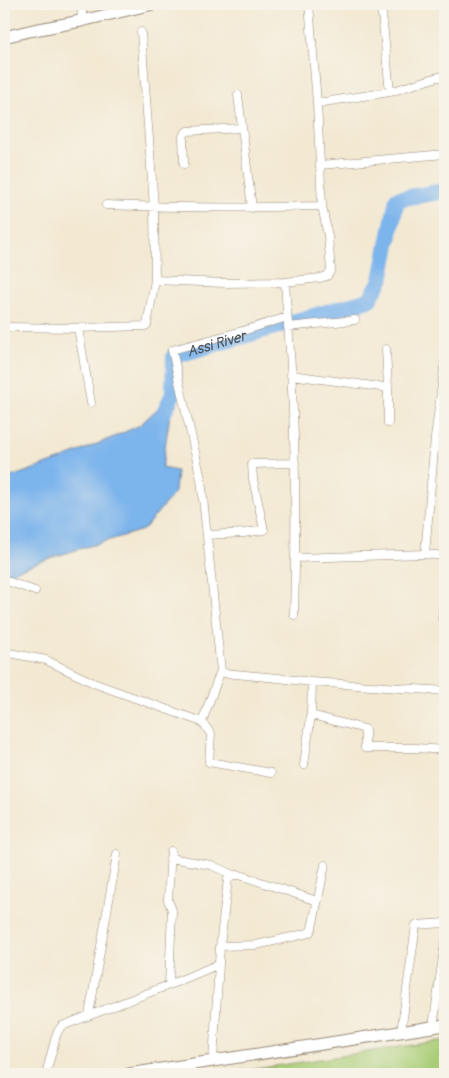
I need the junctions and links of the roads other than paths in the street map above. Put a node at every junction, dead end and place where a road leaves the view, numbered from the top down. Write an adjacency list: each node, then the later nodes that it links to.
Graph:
1 (83, 4): 5 (street)
2 (153, 4): 5 (street)
3 (309, 4): 11 (street)
4 (381, 4): 9 (street)
5 (81, 22): 7 (street)
6 (141, 32): 18 (street)
7 (4, 37)
8 (445, 77): 9 (street)
9 (390, 92): 11 (street)
10 (238, 95): 12 (street)
11 (317, 103): 15 (street)
12 (242, 128): 14 (street); 19 (street)
13 (445, 154): 15 (street)
14 (184, 164)
15 (320, 165): 17 (street)
16 (106, 205): 18 (street)
17 (322, 206): 19 (street); 21 (street)
18 (154, 207): 19 (street); 20 (street)
19 (252, 208)
20 (155, 280): 21 (street); 26 (street)
21 (285, 282): 22 (street)
22 (287, 317): 25 (street); 34 (street)
23 (355, 320): 25 (street)
24 (4, 327): 26 (street)
25 (288, 327): 29 (street)
26 (78, 328): 31 (street)
27 (386, 349): 30 (street)
28 (445, 362): 35 (street)
29 (292, 376): 30 (street); 33 (street)
30 (388, 388): 32 (street)
31 (91, 403)
32 (388, 423)
33 (295, 463): 34 (street); 37 (street)
34 (207, 535): 44 (street)
35 (425, 554): 36 (street); 37 (street)
36 (445, 556)
37 (296, 558): 41 (street)
38 (4, 580): 39 (street)
39 (35, 591)
40 (445, 594): 42 (street)
41 (294, 615)
42 (442, 619)
43 (4, 652): 48 (street)
44 (221, 670): 45 (street); 48 (street)
45 (312, 682): 46 (street); 47 (street)
46 (445, 691)
47 (311, 715): 49 (street); 50 (street)
48 (202, 722): 51 (street)
49 (445, 750)
50 (304, 765)
51 (271, 772)
52 (116, 854): 61 (street)
53 (325, 866): 55 (street)
54 (233, 875): 55 (street); 58 (street); 60 (street)
55 (317, 901): 58 (street)
56 (445, 923): 64 (street)
57 (445, 943): 63 (street)
58 (220, 946): 59 (street)
59 (219, 964): 60 (street); 65 (street)
60 (169, 985): 61 (street)
61 (89, 1014): 66 (street)
62 (445, 1025): 63 (street)
63 (432, 1027): 64 (street)
64 (400, 1032): 65 (street)
65 (213, 1061): 67 (street)
66 (46, 1074)
67 (129, 1074)

